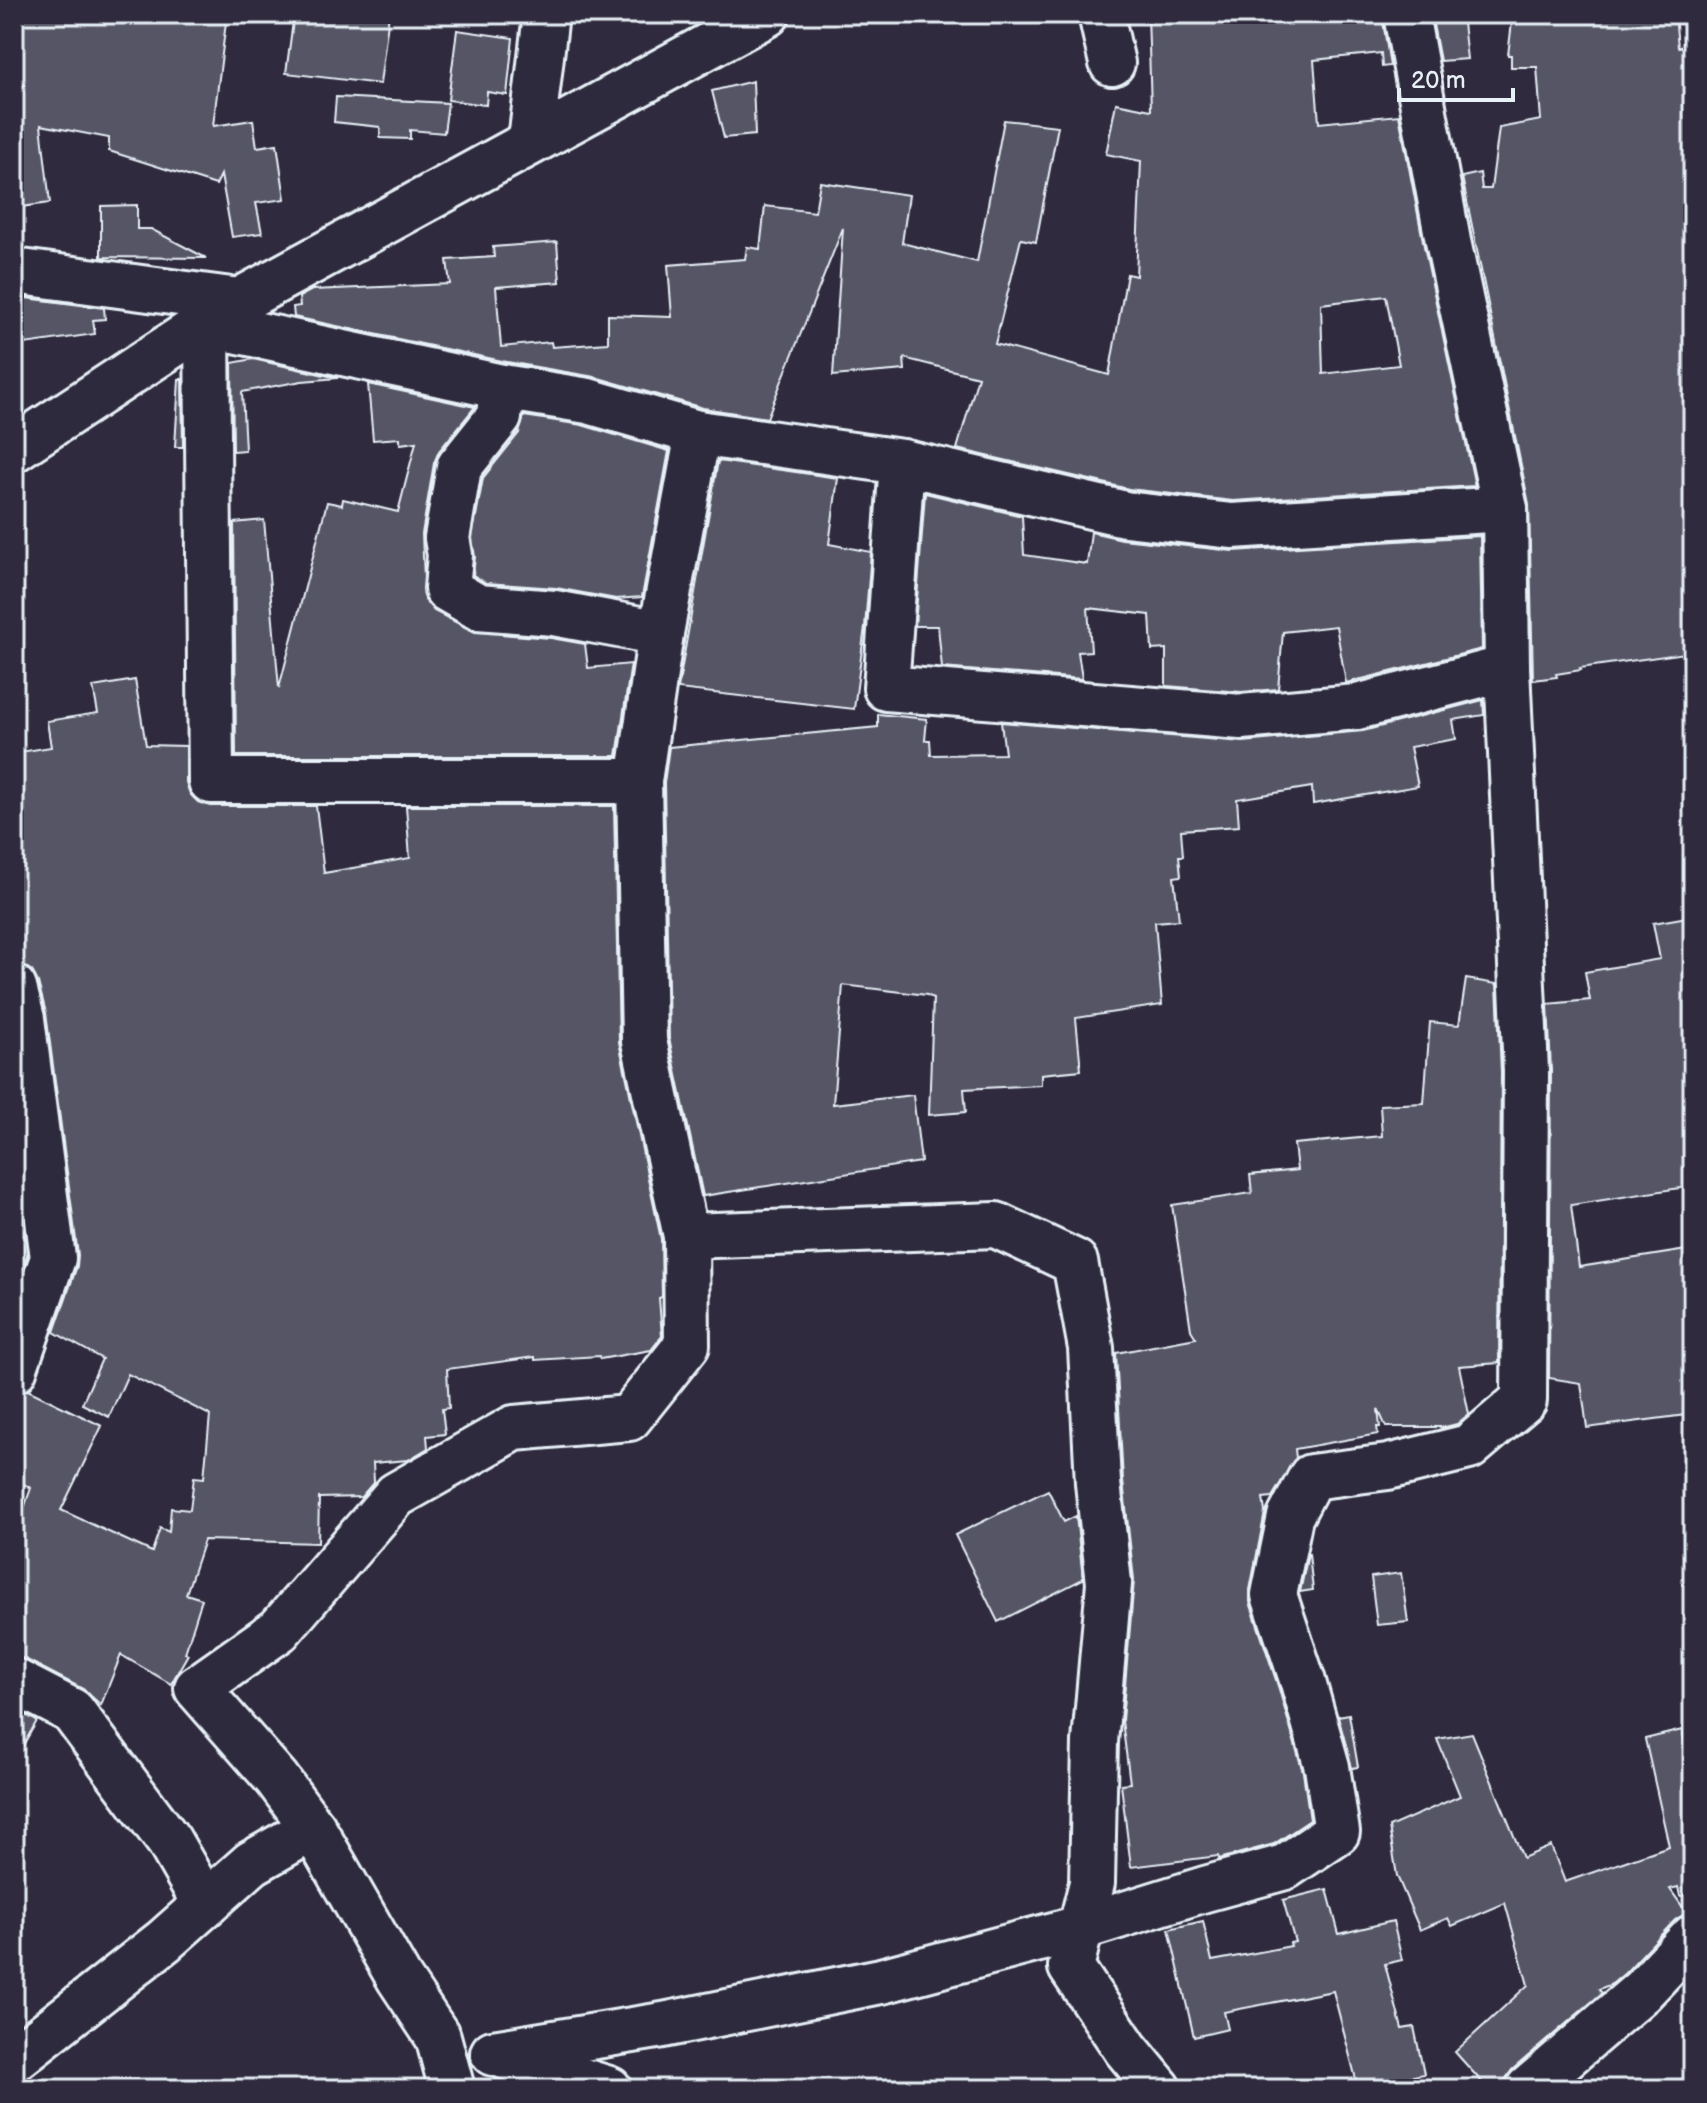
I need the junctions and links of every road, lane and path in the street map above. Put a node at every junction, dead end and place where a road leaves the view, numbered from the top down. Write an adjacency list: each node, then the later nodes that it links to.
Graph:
1 (546, 14): 6 (street)
2 (767, 14): 6 (street)
3 (1101, 14): 5 (street)
4 (1406, 14): 13 (street)
5 (1112, 63)
6 (531, 141): 8 (street)
7 (14, 271): 8 (street)
8 (223, 313): 9 (street); 11 (street); 16 (street)
9 (502, 387): 10 (street); 14 (street)
10 (698, 433): 12 (street); 14 (street)
11 (14, 449)
12 (902, 462): 13 (street); 15 (street)
13 (1505, 509): 15 (street)
14 (661, 633): 16 (street)
15 (1507, 668): 23 (street)
16 (639, 781): 18 (street)
17 (14, 988): 19 (street)
18 (686, 1236): 21 (street); 23 (street)
19 (14, 1370)
20 (14, 1681): 22 (street)
21 (313, 1828): 22 (street); 25 (street)
22 (205, 1904): 27 (street)
23 (1080, 1928): 26 (street); 30 (street)
24 (1693, 1937): 31 (street)
25 (438, 2037): 26 (street); 28 (street)
26 (493, 2053): 29 (street)
27 (14, 2059)
28 (452, 2089)
29 (609, 2089)
30 (1159, 2089)
31 (1528, 2089)

